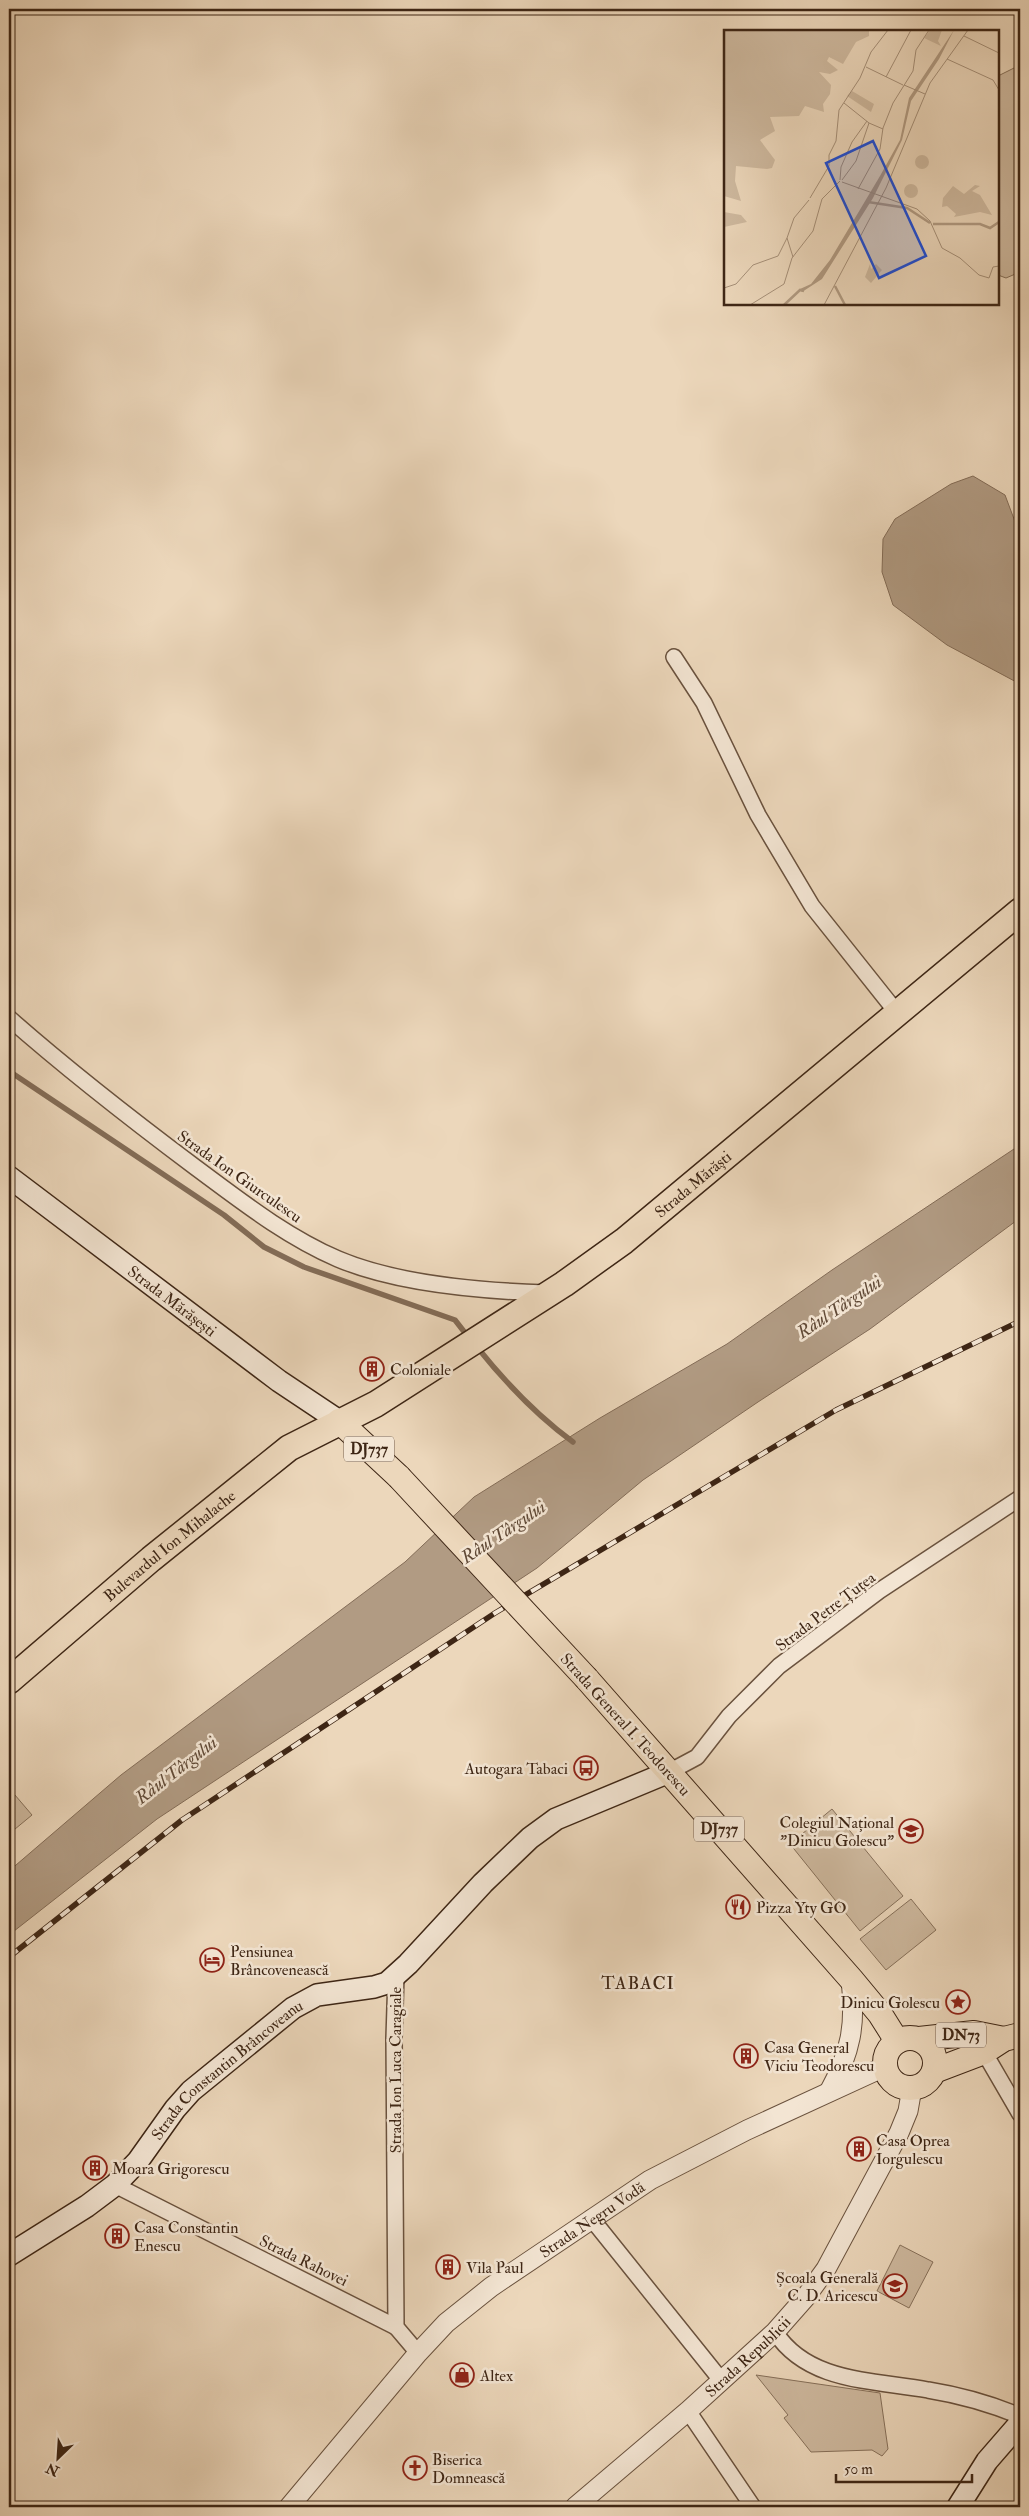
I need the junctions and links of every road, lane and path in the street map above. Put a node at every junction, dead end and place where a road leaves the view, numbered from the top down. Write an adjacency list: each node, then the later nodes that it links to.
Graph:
1 (674, 657): 3 (street)
2 (1020, 911): 3 (highway, Strada Mărăști)
3 (898, 1014): 6 (highway, Strada Mărăști)
4 (9, 1018): 6 (street, Strada Ion Giurculescu)
5 (9, 1177): 7 (main road, Strada Mărășești / DJ737)
6 (546, 1293): 7 (highway, Strada Mărăști)
7 (339, 1421): 9 (highway, Bulevardul Ion Mihalache); 10 (main road, Strada General I. Teodorescu / DJ737, bridge)
8 (1020, 1499): 10 (street, Strada Petre Țuțea)
9 (9, 1681)
10 (669, 1772): 11 (main road, Strada Ion Luca Caragiale); 12 (main road, Strada General I. Teodorescu / DJ737)
11 (396, 1976): 21 (main road, Strada Constantin Brâncoveanu); 24 (street, Strada Ion Luca Caragiale)
12 (851, 1979): 14 (main road, Strada General I. Teodorescu); 19 (street)
13 (1012, 2037): 14 (main road, DN73); 15 (main road, DN73)
14 (908, 2040): 16 (main road); 17 (main road, DN73)
15 (984, 2052): 17 (main road, DN73); 20 (street)
16 (884, 2067): 18 (main road); 19 (street, Strada Negru Vodă)
17 (934, 2070): 18 (main road, DN73)
18 (912, 2088): 25 (street, Strada Republicii)
19 (829, 2092): 22 (street, Strada Negru Vodă)
20 (1020, 2114)
21 (115, 2185): 23 (main road, Strada Constantin Brâncoveanu); 24 (street, Strada Rahovei)
22 (591, 2218): 26 (street, Strada Negru Vodă); 27 (street)
23 (9, 2255)
24 (396, 2327): 26 (street)
25 (775, 2332): 27 (street, Strada Republicii); 29 (street)
26 (418, 2352): 31 (street, Strada Negru Vodă)
27 (721, 2380): 28 (street, Strada Republicii)
28 (688, 2411): 32 (street, Strada Republicii); 33 (street)
29 (1020, 2416)
30 (1020, 2423): 34 (main road)
31 (289, 2507)
32 (575, 2507)
33 (753, 2507)
34 (958, 2507)

